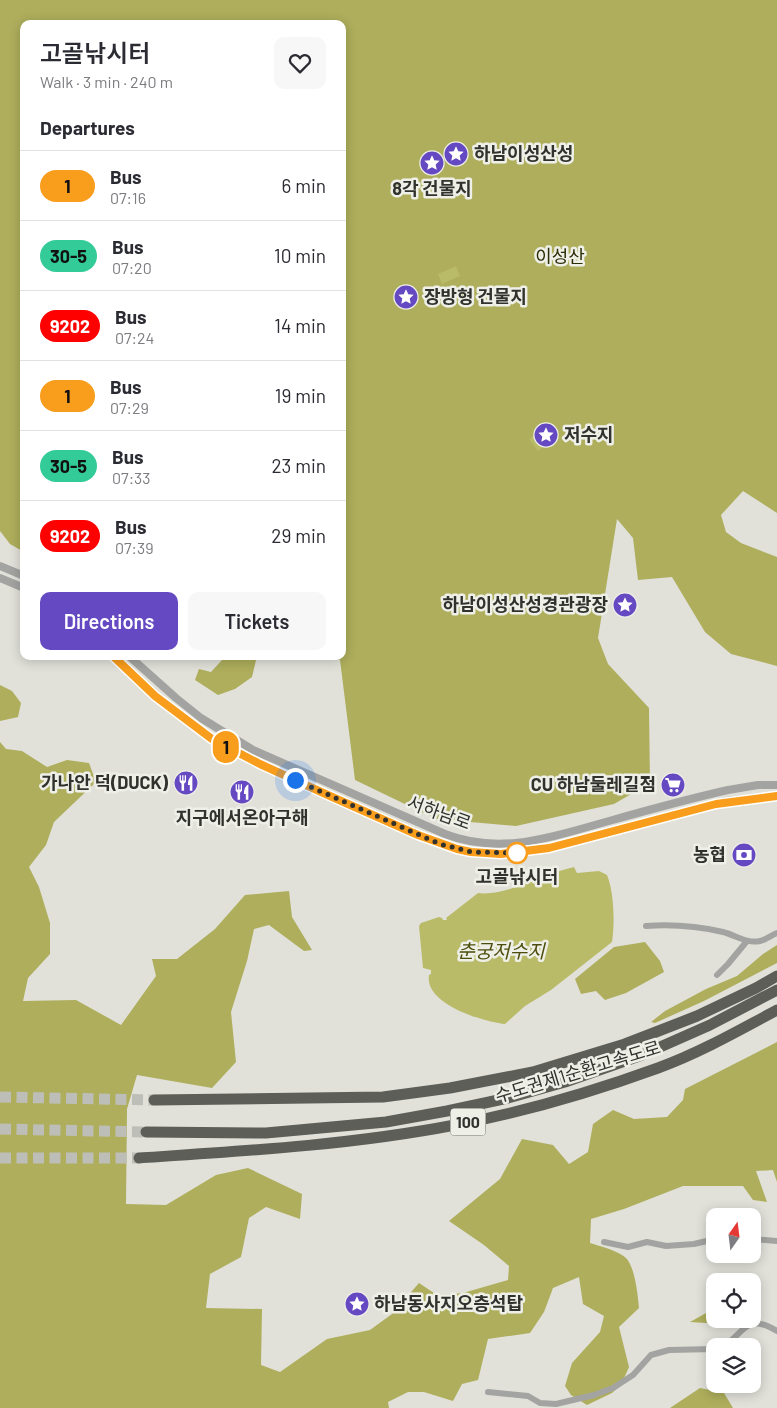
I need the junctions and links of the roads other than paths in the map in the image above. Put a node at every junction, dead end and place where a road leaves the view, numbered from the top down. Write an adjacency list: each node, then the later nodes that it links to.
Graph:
1 (0, 566): 2 (street)
2 (20, 574)
3 (0, 578): 4 (street)
4 (20, 586)
5 (117, 660): 8 (street, 서하남로)
6 (133, 660): 7 (street, 서하남로)
7 (777, 785)
8 (777, 796)
9 (646, 926): 11 (street)
10 (777, 933): 11 (street)
11 (747, 941): 12 (street)
12 (717, 975)
13 (777, 976): 16 (highway, 수도권제1순환고속도로 / 100)
14 (777, 990): 17 (highway, 수도권제1순환고속도로 / 100)
15 (777, 1010): 18 (highway, 수도권제1순환고속도로 / 100)
16 (154, 1100)
17 (146, 1132)
18 (140, 1158)
19 (761, 1240): 21 (street)
20 (706, 1241): 22 (street)
21 (777, 1241)
22 (604, 1242)
23 (777, 1331): 24 (street)
24 (733, 1338)
25 (706, 1348): 26 (street)
26 (488, 1392)

